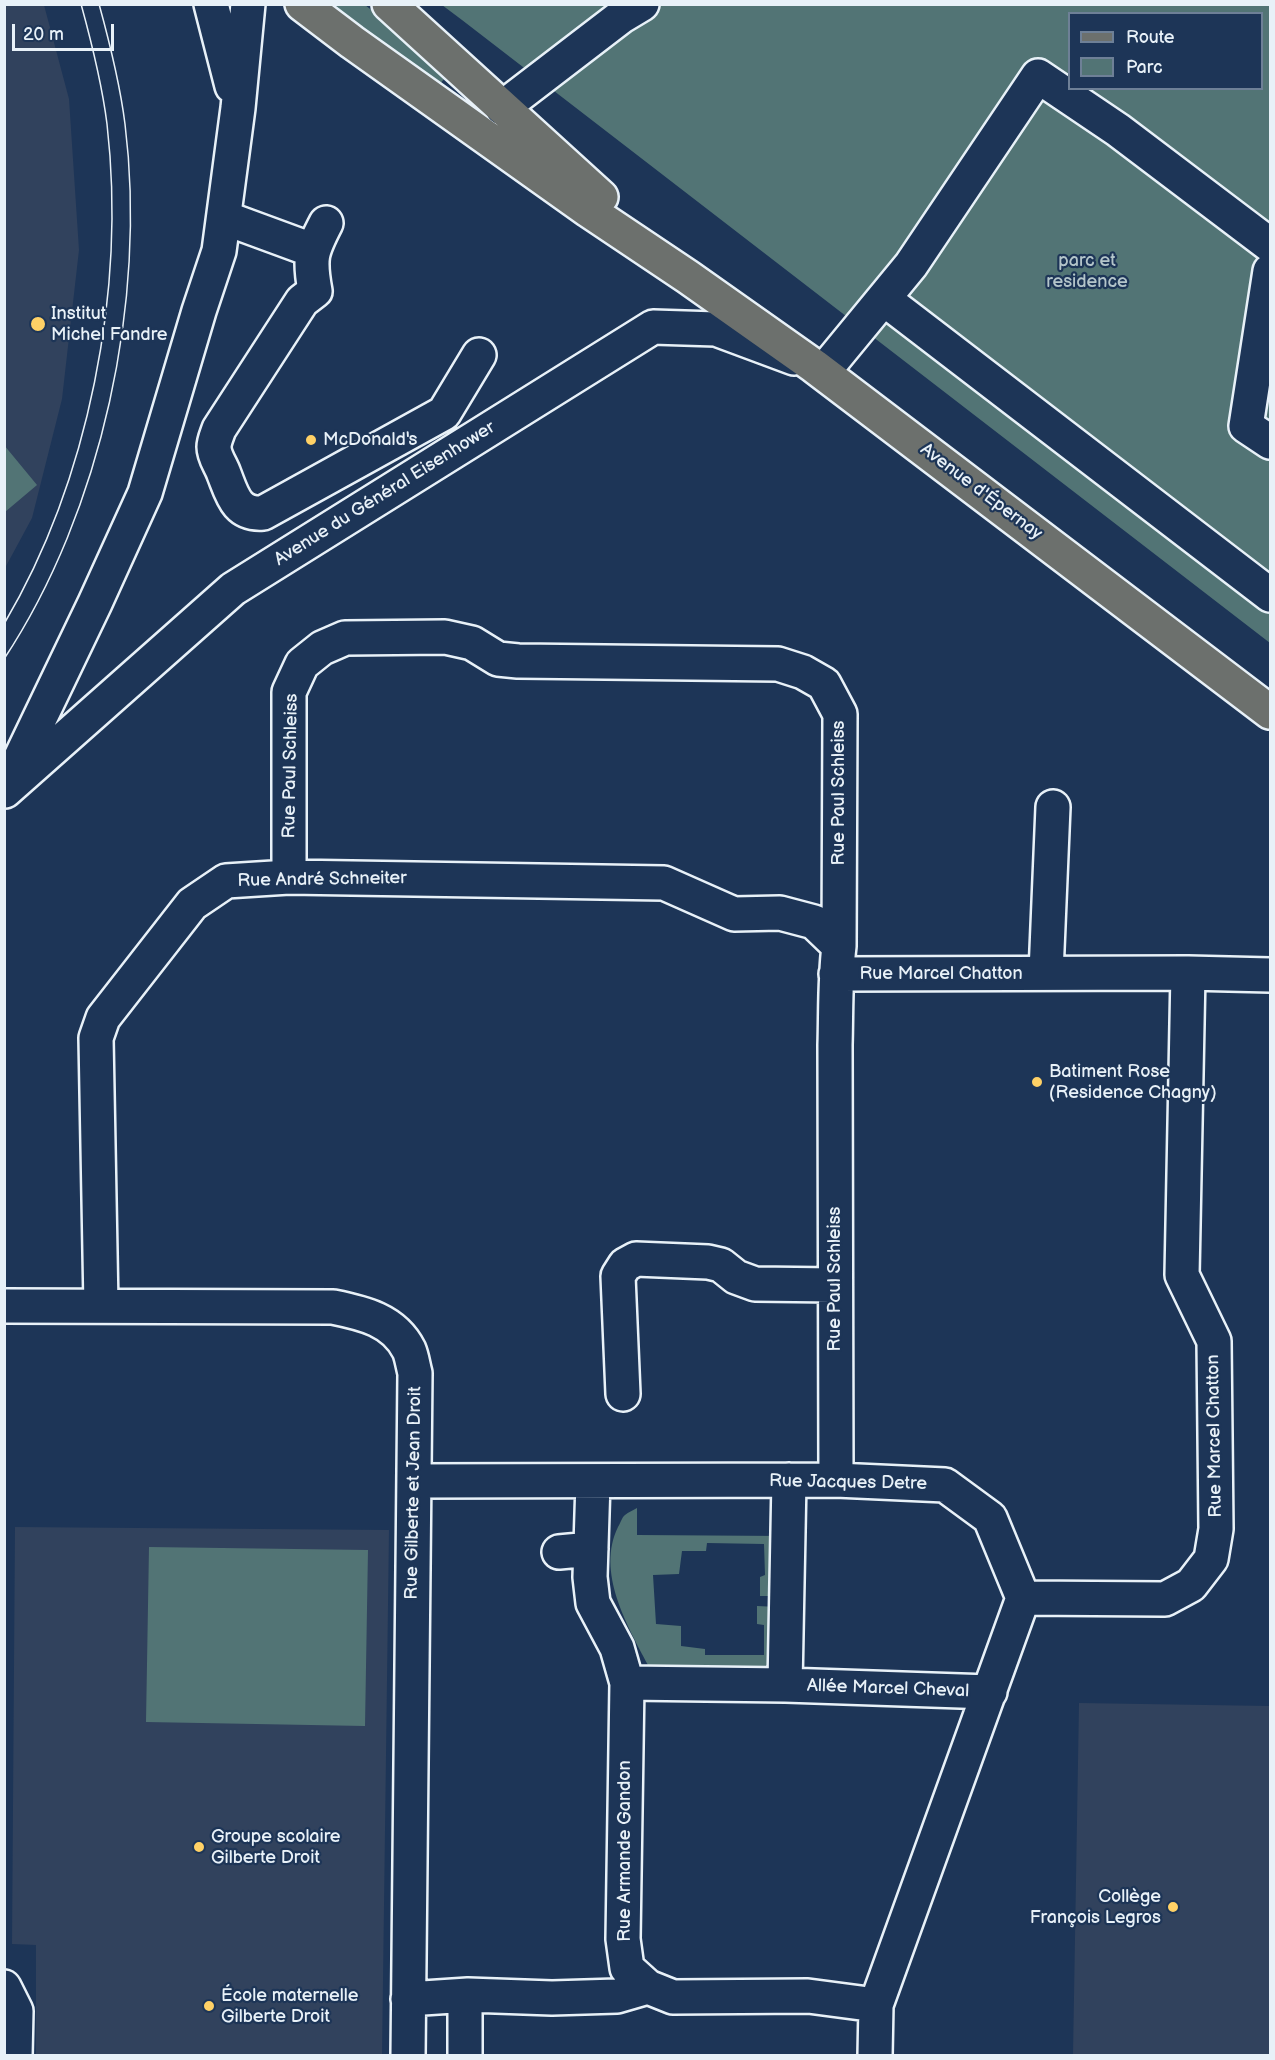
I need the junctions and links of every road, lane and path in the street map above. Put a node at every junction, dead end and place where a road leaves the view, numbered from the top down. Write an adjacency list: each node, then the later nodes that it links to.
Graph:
1 (211, 4): 6 (street, Avenue du Général Eisenhower)
2 (248, 4): 6 (street, Avenue du Général Eisenhower)
3 (302, 4): 11 (main road)
4 (389, 4): 7 (main road)
5 (642, 4): 7 (street)
6 (238, 108): 8 (street, Avenue du Général Eisenhower)
7 (502, 108): 11 (main road)
8 (225, 218): 13 (street); 18 (street, Avenue du Général Eisenhower)
9 (1270, 245): 12 (street)
10 (1270, 271): 15 (street)
11 (688, 277): 14 (main road, Avenue d'Épernay)
12 (884, 299): 14 (street); 16 (street)
13 (479, 355)
14 (818, 369): 17 (main road, Avenue d'Épernay); 18 (street, Avenue du Général Eisenhower)
15 (1270, 442)
16 (1270, 595)
17 (1270, 712)
18 (5, 791)
19 (1053, 807): 22 (street, Rue Marcel Chatton)
20 (289, 877): 21 (street, Rue André Schneiter); 21 (street, Rue Paul Schleiss); 27 (street, Rue André Schneiter)
21 (837, 960): 22 (street, Rue Marcel Chatton); 25 (street, Rue Paul Schleiss)
22 (1046, 973): 23 (street, Rue Marcel Chatton)
23 (1188, 973): 24 (street, Rue Marcel Chatton); 35 (street, Rue Marcel Chatton)
24 (1270, 975)
25 (835, 1285): 28 (street); 30 (street, Rue Paul Schleiss)
26 (4, 1306): 27 (street, Rue Gilberte et Jean Droit)
27 (100, 1306): 31 (street, Rue Gilberte et Jean Droit)
28 (623, 1394)
29 (789, 1480): 30 (street, Rue Jacques Detre); 32 (street, Rue Jacques Detre); 37 (street, Allée Marcel Cheval)
30 (836, 1480): 35 (street, Rue Jacques Detre)
31 (414, 1481): 32 (street, Rue Jacques Detre); 42 (street, Rue Gilberte et Jean Droit)
32 (593, 1482): 33 (street, Rue Armande Gandon)
33 (591, 1549): 34 (street); 36 (street, Rue Armande Gandon)
34 (559, 1552)
35 (1023, 1598): 38 (street)
36 (627, 1683): 37 (street, Allée Marcel Cheval); 40 (street, Rue Armande Gandon)
37 (785, 1685): 38 (street, Allée Marcel Cheval)
38 (990, 1692): 43 (street)
39 (4, 1987): 44 (street)
40 (648, 1987): 41 (street); 43 (street, Rue Armande Gandon)
41 (465, 1996): 42 (street); 46 (street)
42 (408, 1998): 45 (street, Rue Gilberte et Jean Droit)
43 (876, 2005): 47 (street)
44 (15, 2055)
45 (408, 2055)
46 (465, 2055)
47 (875, 2055)

